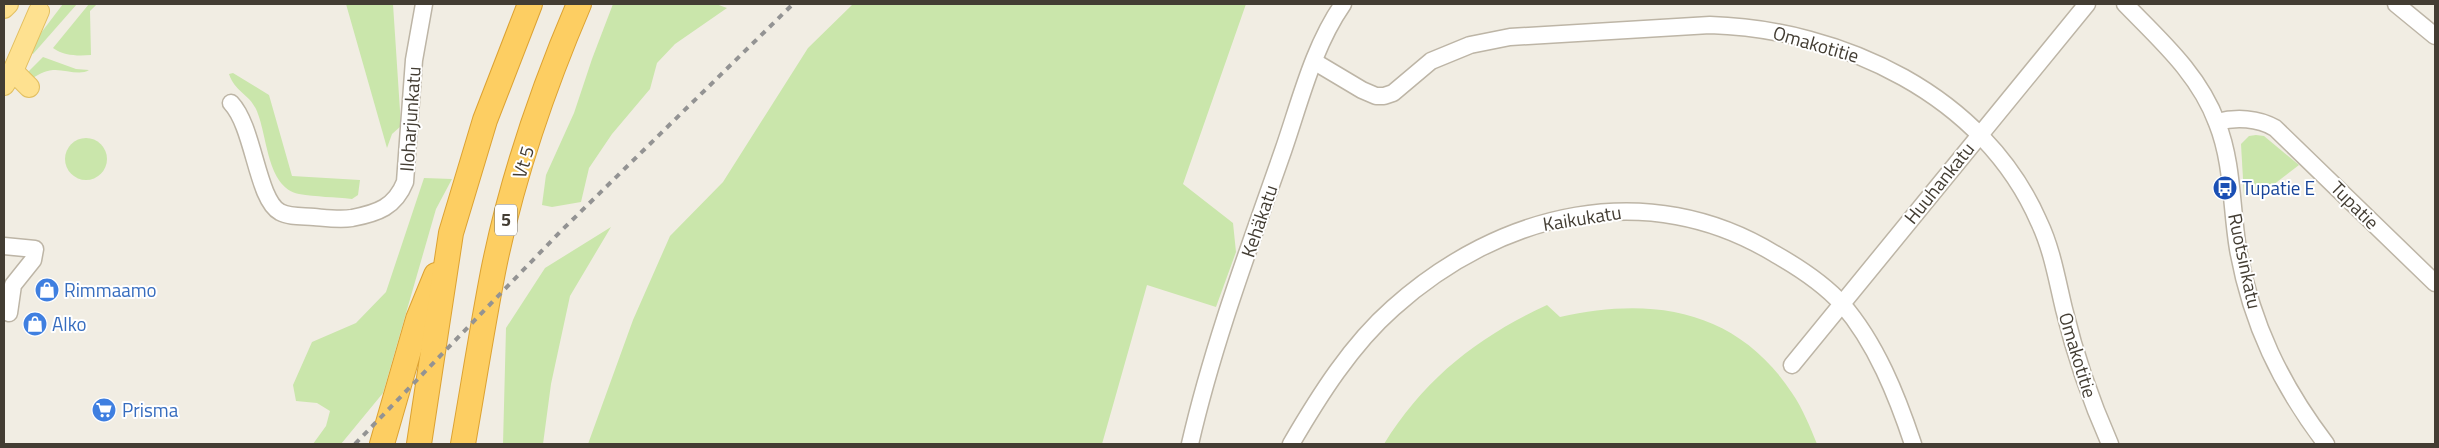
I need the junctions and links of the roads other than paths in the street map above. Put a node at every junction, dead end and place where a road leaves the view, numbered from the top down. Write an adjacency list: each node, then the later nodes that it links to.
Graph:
1 (424, 4): 13 (street, Iloharjunkatu)
2 (530, 4): 16 (highway)
3 (579, 4): 18 (highway, Vt 5 / 5)
4 (1343, 4): 10 (street, Kehäkatu)
5 (2088, 4): 15 (street, Huuhankatu)
6 (2125, 4): 14 (street, Ruotsinkatu)
7 (2396, 4): 9 (street)
8 (42, 7): 11 (main road)
9 (2435, 36)
10 (1314, 62): 15 (street, Omakotitie); 27 (street, Kehäkatu)
11 (7, 72): 12 (main road)
12 (29, 87)
13 (231, 103)
14 (2217, 122): 19 (street, Tupatie); 31 (street, Ruotsinkatu)
15 (1978, 134): 20 (street, Huuhankatu); 30 (street, Omakotitie)
16 (451, 233): 23 (highway); 24 (highway)
17 (4, 246): 21 (street)
18 (493, 271): 25 (highway, Vt 5 / 5); 26 (highway)
19 (2435, 283)
20 (1841, 303): 22 (street, Huuhankatu); 28 (street, Kaikukatu); 29 (street, Kaikukatu)
21 (4, 310)
22 (1792, 365)
23 (382, 444)
24 (419, 444)
25 (463, 444)
26 (479, 444)
27 (1190, 444)
28 (1291, 444)
29 (1913, 444)
30 (2110, 444)
31 (2326, 444)

